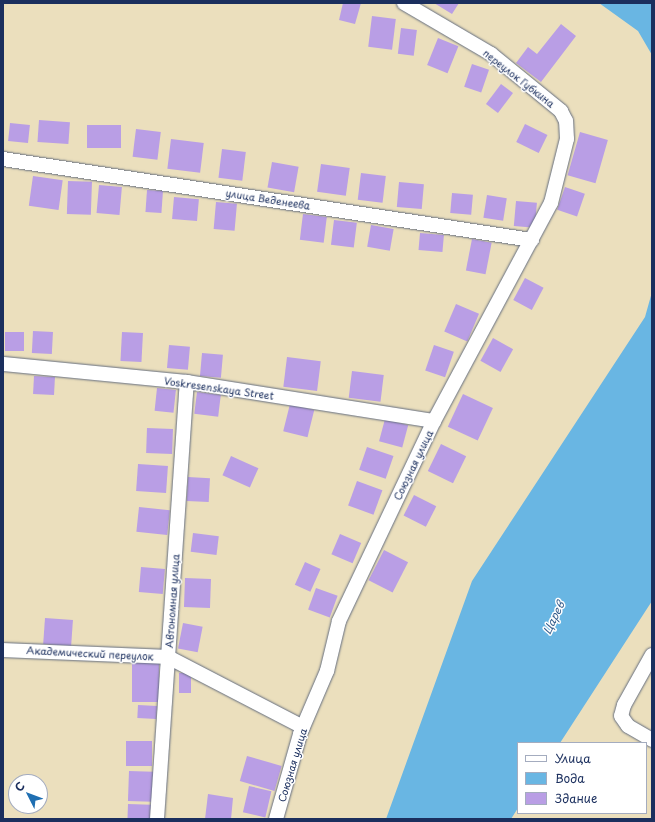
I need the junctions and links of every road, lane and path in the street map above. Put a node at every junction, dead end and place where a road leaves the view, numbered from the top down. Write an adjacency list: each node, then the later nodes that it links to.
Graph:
1 (404, 3): 2 (street, переулок Губкина)
2 (566, 121): 4 (street, Союзная улица)
3 (3, 159): 4 (street, улица Веденеева)
4 (532, 240): 7 (street, Союзная улица)
5 (3, 364): 6 (street, Voskresenskaya Street)
6 (187, 382): 7 (street, Voskresenskaya Street); 10 (street, Автономная улица)
7 (434, 421): 11 (street, Союзная улица)
8 (3, 650): 10 (street, Академический переулок)
9 (652, 655): 12 (street)
10 (168, 657): 11 (street, Академический переулок); 13 (street, Автономная улица)
11 (303, 727): 14 (street, Союзная улица)
12 (652, 740)
13 (158, 819)
14 (276, 819)

